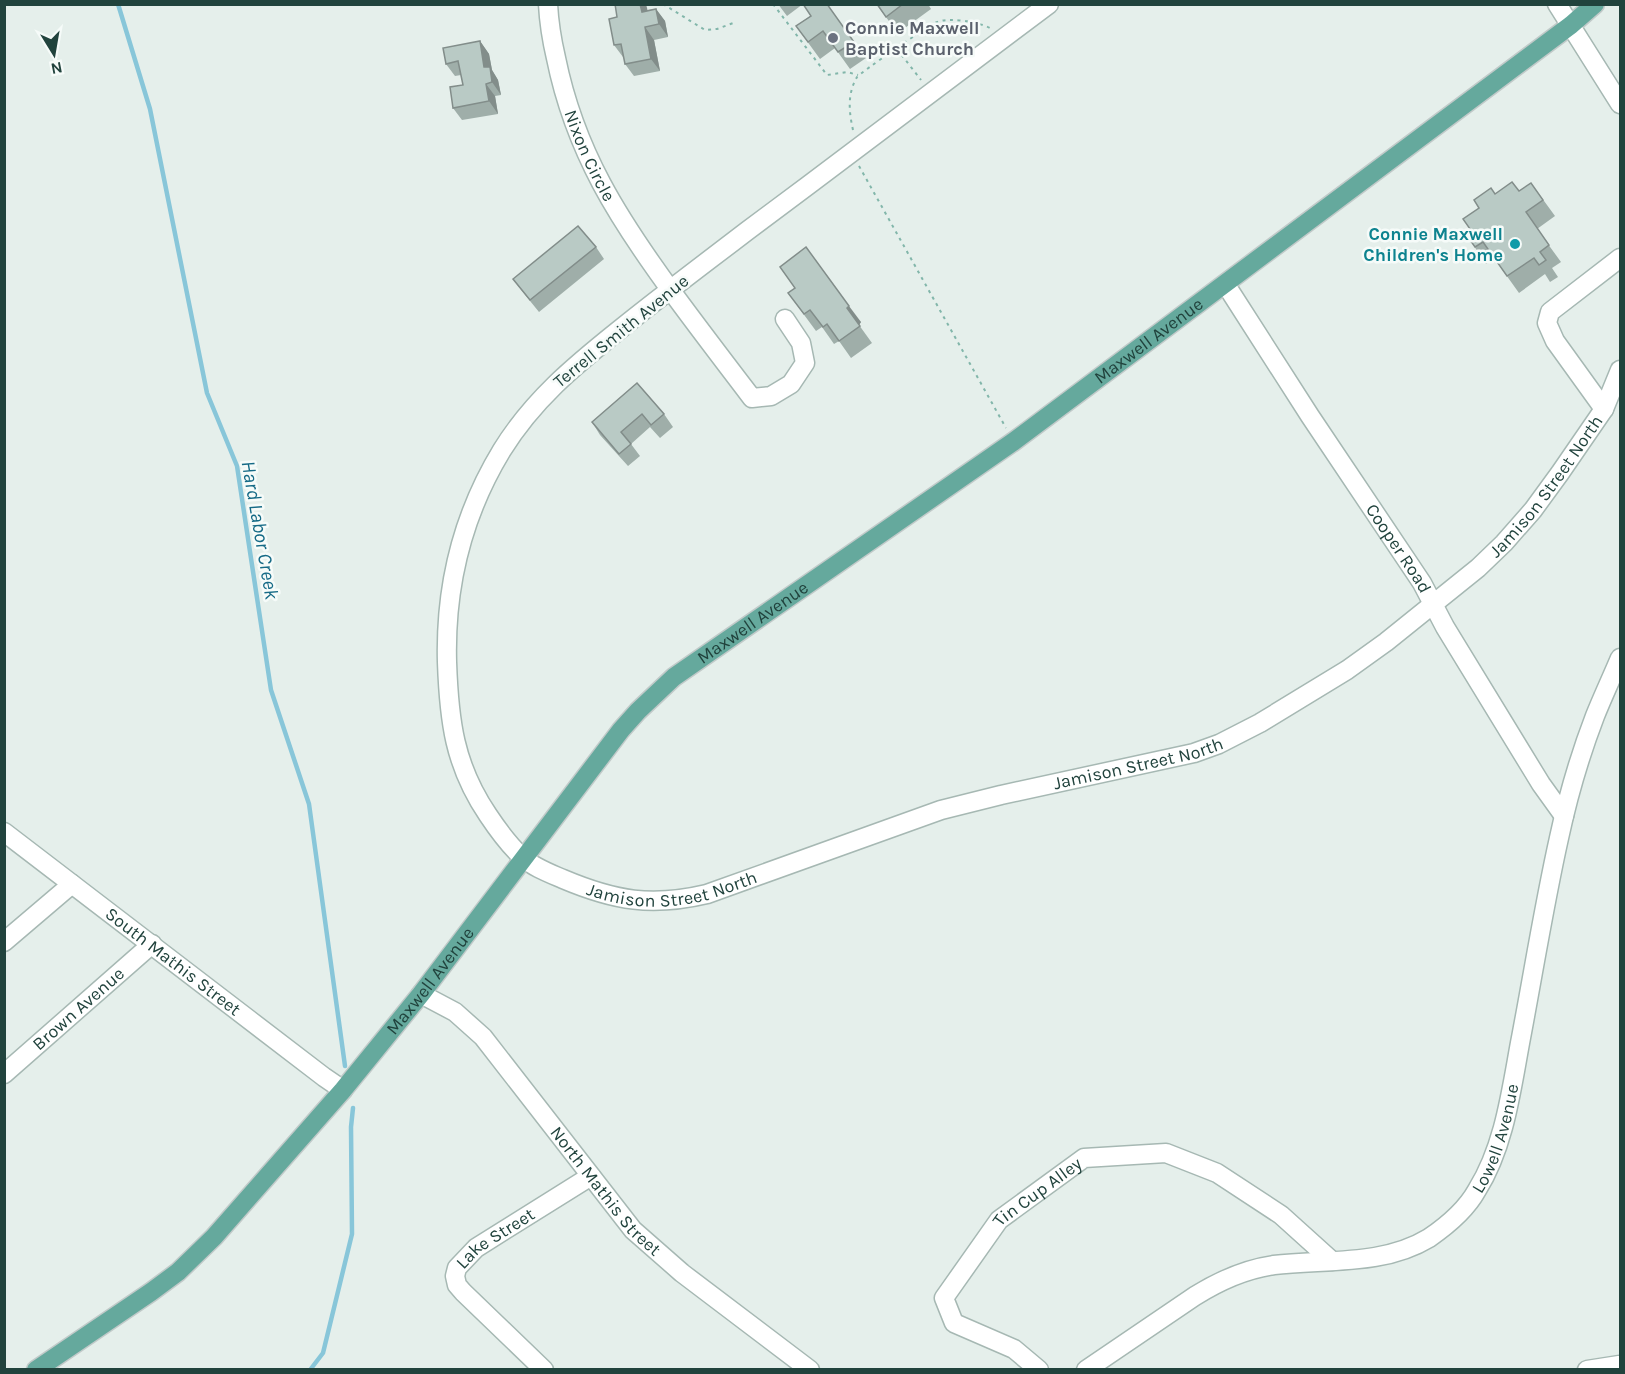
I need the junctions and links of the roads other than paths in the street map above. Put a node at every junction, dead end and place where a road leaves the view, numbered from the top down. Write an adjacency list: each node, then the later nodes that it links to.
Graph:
1 (548, 4): 9 (street, Nixon Circle)
2 (1048, 4): 9 (street, Terrell Smith Avenue)
3 (1557, 4): 5 (street)
4 (1595, 4): 5 (main road, Maxwell Avenue)
5 (1571, 25): 6 (street); 8 (main road, Maxwell Avenue)
6 (1620, 104)
7 (1620, 258): 12 (street)
8 (1226, 285): 13 (street, Cooper Road); 17 (main road, Maxwell Avenue)
9 (670, 289): 10 (street, Nixon Circle); 17 (street, Terrell Smith Avenue)
10 (785, 319)
11 (1620, 370): 12 (street, Jamison Street North)
12 (1604, 409): 13 (street, Jamison Street North)
13 (1434, 605): 15 (street, Cooper Road); 17 (street, Jamison Street North)
14 (1620, 658): 15 (street, Lowell Avenue)
15 (1564, 816): 25 (street, Lowell Avenue)
16 (4, 832): 18 (street, South Mathis Street)
17 (524, 859): 21 (main road, Maxwell Avenue)
18 (72, 884): 19 (street); 20 (street, South Mathis Street)
19 (4, 942)
20 (152, 944): 22 (street, Brown Avenue); 23 (street, South Mathis Street)
21 (421, 994): 23 (main road, Maxwell Avenue); 24 (street, North Mathis Street)
22 (4, 1074)
23 (344, 1090): 27 (main road, Maxwell Avenue)
24 (591, 1176): 28 (street, Lake Street); 29 (street, North Mathis Street)
25 (1332, 1261): 30 (street, Tin Cup Alley); 31 (street, Lowell Avenue)
26 (1619, 1363): 32 (street)
27 (36, 1370)
28 (544, 1370)
29 (810, 1370)
30 (1040, 1370)
31 (1086, 1370)
32 (1587, 1370)

